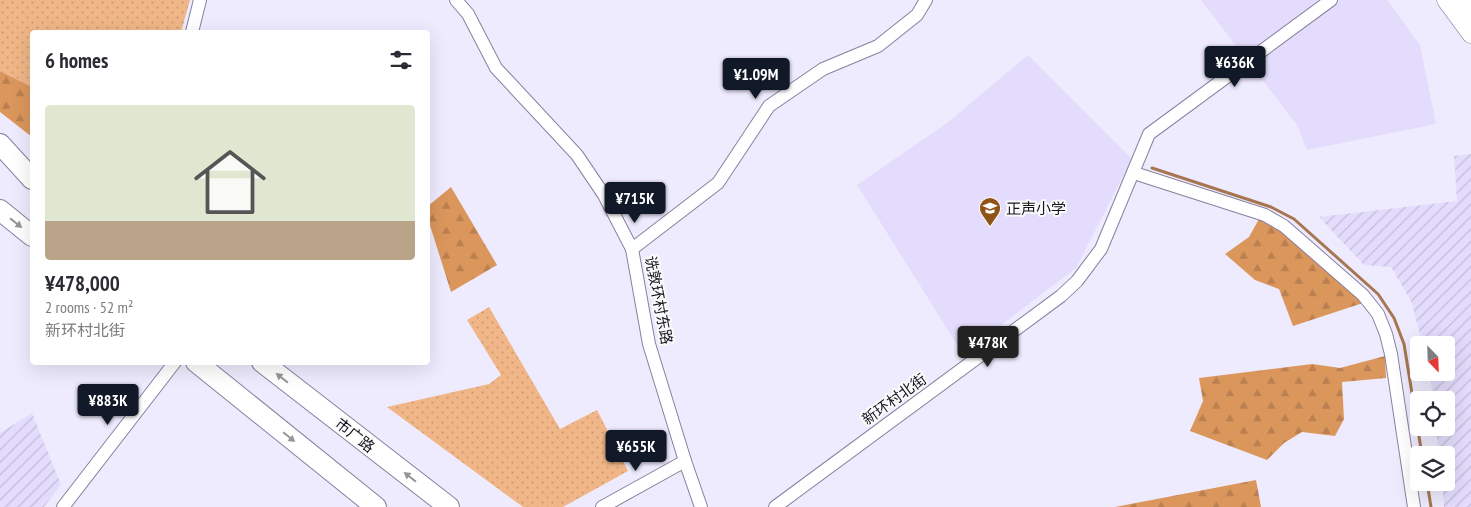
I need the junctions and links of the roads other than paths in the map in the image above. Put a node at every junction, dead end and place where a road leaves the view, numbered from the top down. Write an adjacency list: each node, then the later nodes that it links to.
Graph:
1 (200, 0): 8 (street)
2 (456, 0): 17 (street, 诜敦环村东路)
3 (926, 0): 17 (street)
4 (1331, 0): 12 (street, 新环村北街)
5 (1446, 0): 9 (main road)
6 (1462, 0): 7 (main road)
7 (1471, 13)
8 (192, 30)
9 (1471, 34)
10 (0, 144): 13 (main road)
11 (0, 160): 14 (main road)
12 (1134, 173): 27 (street, 新环村北街); 28 (street)
13 (30, 177)
14 (30, 184)
15 (0, 210): 16 (main road, one-way to 16)
16 (30, 234)
17 (632, 249): 21 (street, 诜敦环村东路)
18 (173, 365): 22 (street)
19 (200, 365): 23 (main road, one-way to 23)
20 (266, 365): 24 (main road, 市广路, one-way to 20)
21 (685, 461): 25 (street); 26 (street, 诜敦环村东路)
22 (63, 507)
23 (376, 507)
24 (449, 507)
25 (602, 507)
26 (701, 507)
27 (775, 507)
28 (1414, 507)

